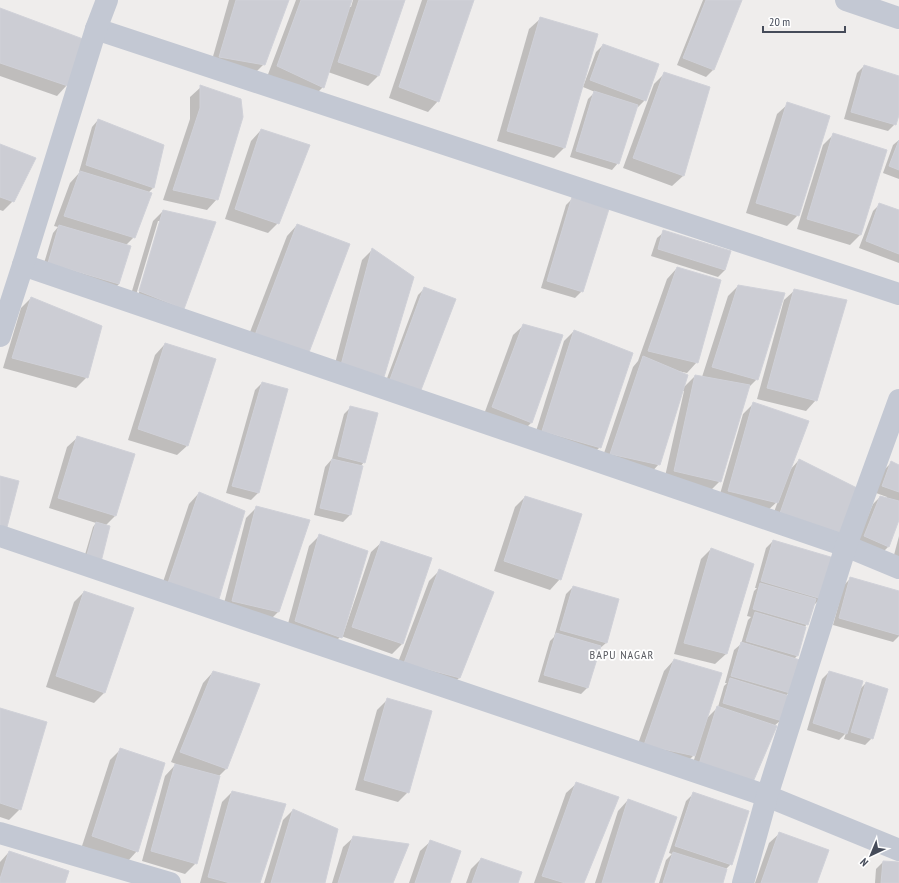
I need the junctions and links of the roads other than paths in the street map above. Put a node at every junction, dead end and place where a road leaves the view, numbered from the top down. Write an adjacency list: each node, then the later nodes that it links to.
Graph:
1 (107, 0): 4 (street)
2 (846, 0): 3 (street)
3 (899, 18)
4 (96, 29): 5 (street); 6 (street)
5 (24, 265): 7 (street); 10 (street)
6 (899, 294)
7 (0, 336)
8 (899, 400): 10 (street)
9 (0, 536): 12 (street)
10 (846, 546): 11 (street); 12 (street)
11 (899, 568)
12 (767, 796): 14 (street); 16 (street)
13 (0, 833): 15 (street)
14 (899, 850)
15 (170, 883)
16 (743, 883)

